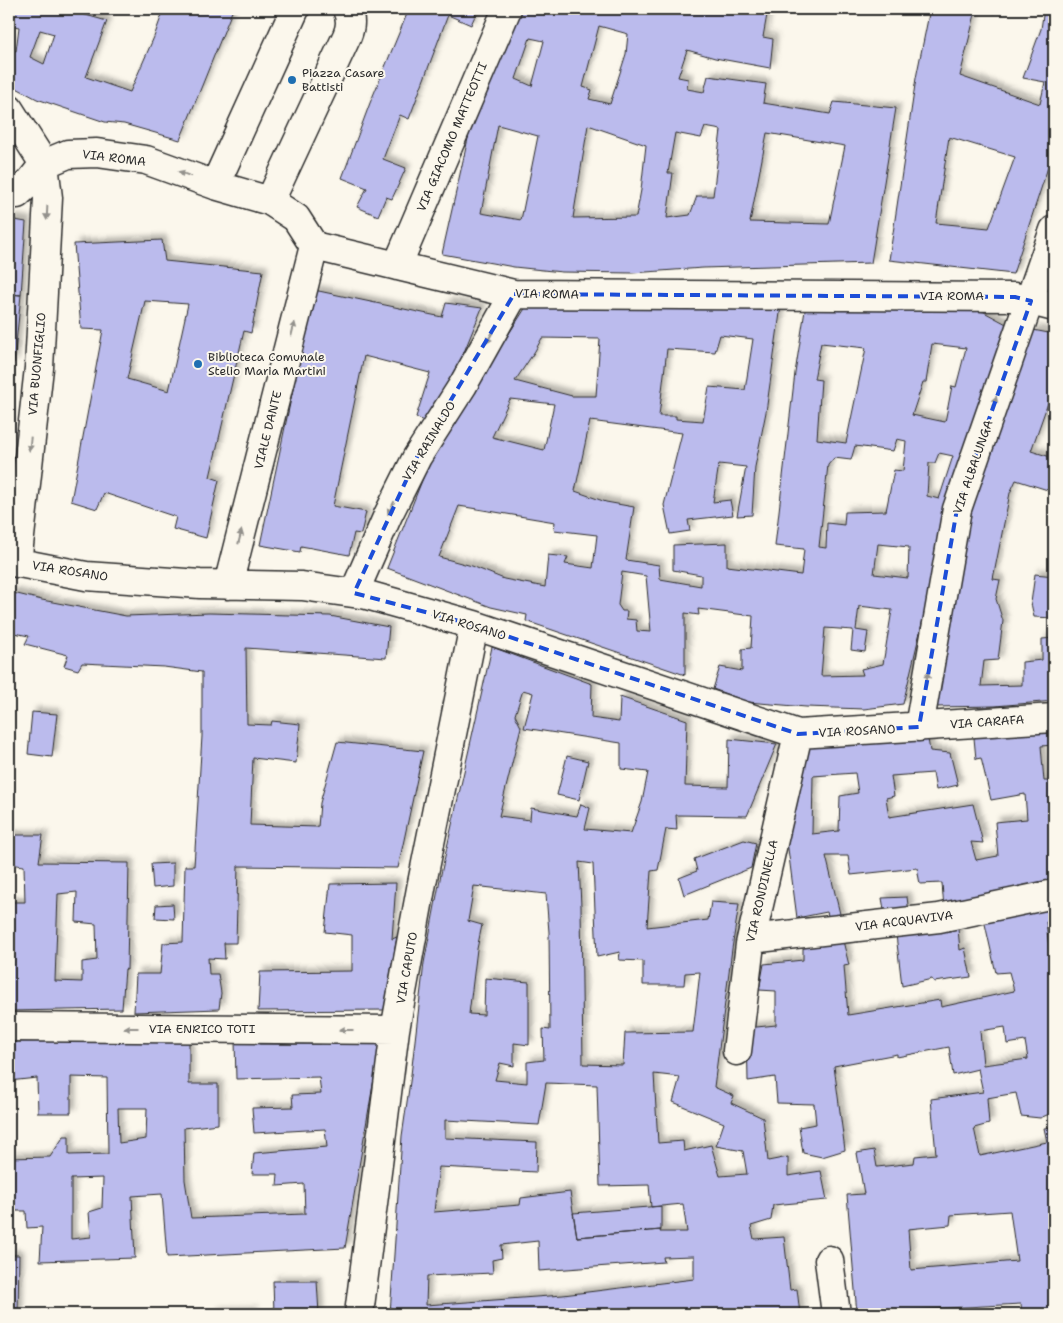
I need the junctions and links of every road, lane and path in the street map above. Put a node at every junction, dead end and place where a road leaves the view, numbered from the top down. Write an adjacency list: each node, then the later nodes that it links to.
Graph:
1 (295, 9): 6 (street)
2 (347, 9): 8 (street)
3 (508, 9): 11 (street, VIA GIACOMO MATTEOTTI)
4 (9, 109): 5 (street)
5 (44, 164): 6 (street, VIA ROMA, one-way to 5); 7 (street); 14 (street, VIA BUONFIGLIO, one-way to 14)
6 (215, 185): 8 (street, VIA ROMA)
7 (9, 194)
8 (270, 201): 10 (street, VIA ROMA)
9 (1054, 230): 13 (street, VIA ALBALUNGA)
10 (314, 246): 11 (street, VIA ROMA); 15 (street, VIALE DANTE, one-way to 10)
11 (397, 266): 12 (street, VIA ROMA)
12 (514, 294): 13 (street, VIA ROMA); 16 (street, VIA RAINALDO, one-way to 16)
13 (1042, 304): 19 (street, VIA ALBALUNGA, one-way to 13)
14 (13, 562): 15 (street, VIA ROSANO)
15 (228, 584): 16 (street, VIA ROSANO)
16 (354, 593): 17 (street, VIA ROSANO)
17 (474, 625): 20 (street, VIA ROSANO); 24 (street, VIA CAPUTO)
18 (1054, 718): 19 (street, VIA CARAFA)
19 (919, 727): 20 (street, VIA ROSANO)
20 (798, 734): 22 (street, VIA RONDINELLA)
21 (1054, 894): 22 (street, VIA ACQUAVIVA)
22 (751, 938): 25 (street, VIA RONDINELLA)
23 (9, 1028): 24 (street, VIA ENRICO TOTI, one-way to 23)
24 (395, 1030): 27 (street, VIA CAPUTO)
25 (736, 1050)
26 (829, 1260): 28 (street)
27 (359, 1314)
28 (836, 1314)

